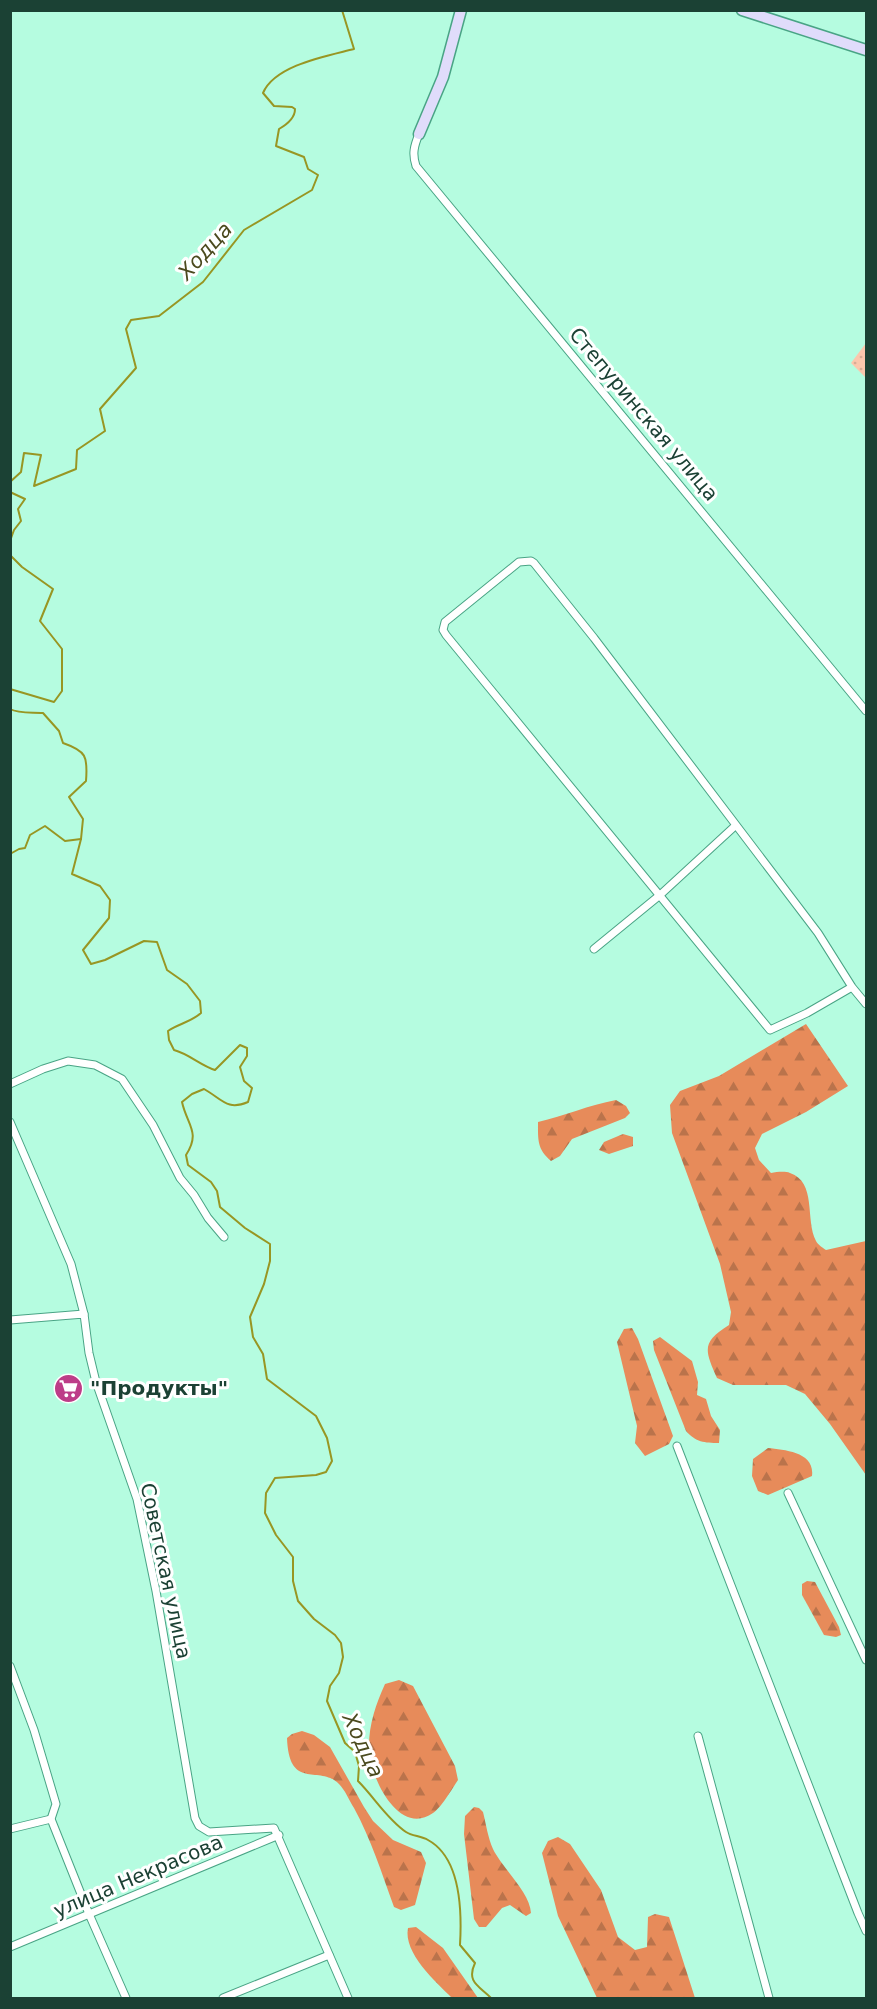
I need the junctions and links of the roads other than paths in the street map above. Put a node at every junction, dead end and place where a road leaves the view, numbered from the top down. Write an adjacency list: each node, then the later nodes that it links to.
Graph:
1 (461, 10): 4 (street)
2 (742, 10): 3 (street)
3 (867, 50)
4 (419, 134): 5 (street, Степуринская улица)
5 (867, 711)
6 (735, 826): 7 (street); 7 (street); 9 (street)
7 (660, 895): 8 (street); 9 (street)
8 (594, 949)
9 (852, 987): 10 (street)
10 (867, 1004)
11 (10, 1084): 13 (street)
12 (10, 1122): 14 (street)
13 (224, 1237)
14 (84, 1314): 15 (street); 23 (street, Советская улица)
15 (10, 1320)
16 (677, 1446): 25 (street)
17 (788, 1493): 18 (street)
18 (867, 1660)
19 (10, 1666): 21 (street)
20 (698, 1737): 31 (street)
21 (51, 1819): 22 (street); 24 (street)
22 (10, 1829)
23 (279, 1835): 24 (street, улица Некрасова); 27 (street)
24 (89, 1914): 26 (street, улица Некрасова); 28 (street)
25 (867, 1931)
26 (10, 1947)
27 (329, 1955): 29 (street); 30 (street)
28 (126, 1998)
29 (223, 1998)
30 (348, 1998)
31 (769, 1998)

